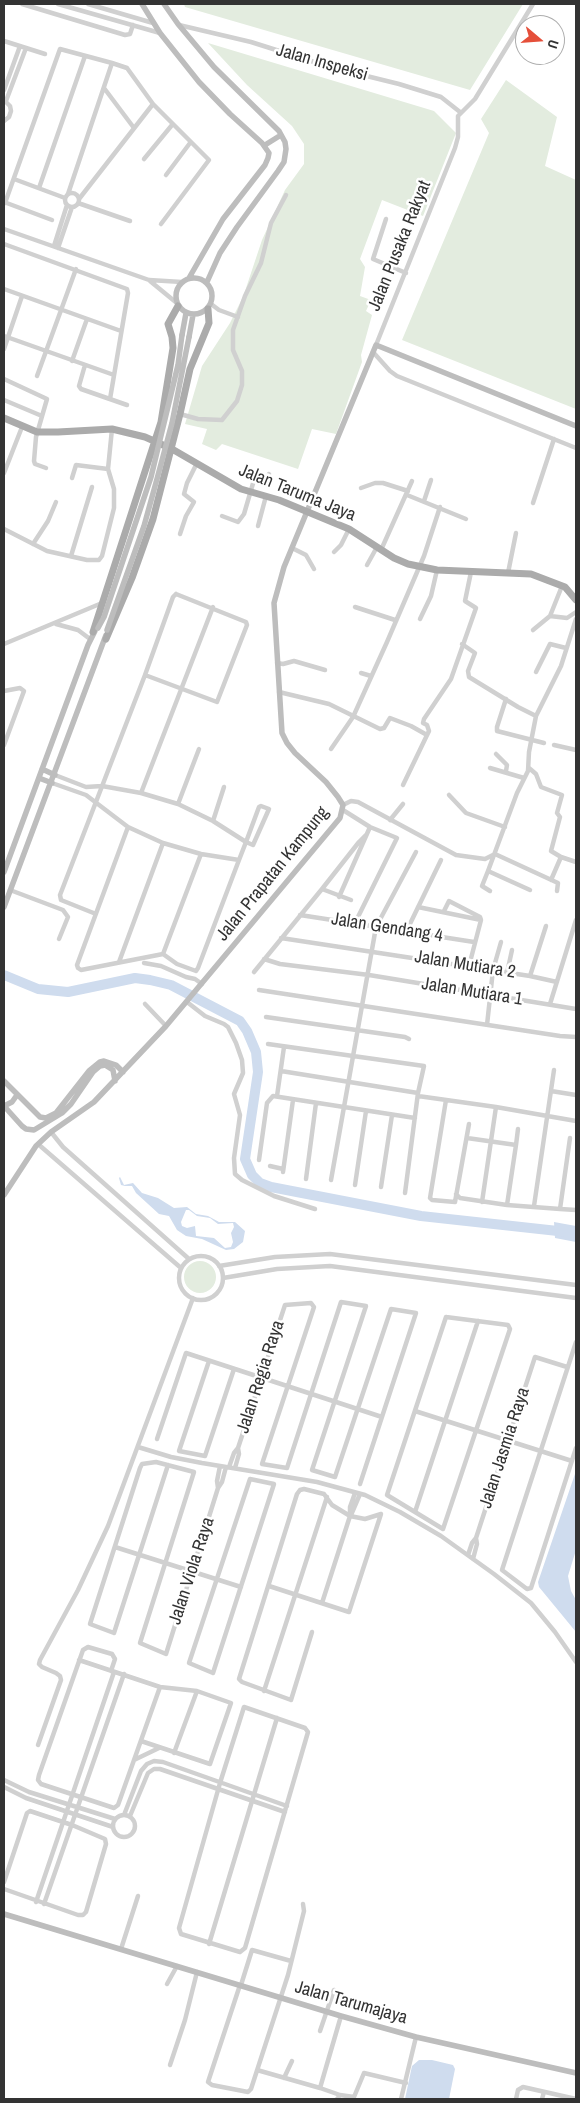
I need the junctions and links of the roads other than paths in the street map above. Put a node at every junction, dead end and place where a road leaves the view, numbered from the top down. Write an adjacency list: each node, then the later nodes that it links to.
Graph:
1 (22, 4): 9 (street)
2 (58, 4): 9 (street)
3 (88, 4): 7 (street)
4 (142, 4): 7 (street)
5 (164, 4): 8 (street)
6 (533, 4): 21 (street)
7 (153, 23): 10 (street)
8 (178, 24): 21 (street, Jalan Inspeksi); 25 (street)
9 (133, 25): 10 (street)
10 (160, 33): 27 (street)
11 (4, 41): 12 (street)
12 (20, 46): 13 (street); 18 (street)
13 (26, 48): 14 (street); 19 (street)
14 (44, 54)
15 (84, 56): 16 (street); 30 (street); 31 (street)
16 (112, 63): 17 (street); 20 (street)
17 (104, 88): 24 (street); 33 (street)
18 (4, 90)
19 (5, 101): 22 (street)
20 (153, 104): 23 (street); 24 (street)
21 (460, 112): 45 (street, Jalan Pusaka Rakyat)
22 (4, 121)
23 (172, 124): 26 (street); 28 (street)
24 (134, 128): 34 (street)
25 (282, 135): 27 (street); 49 (street)
26 (190, 142): 29 (street); 40 (street)
27 (265, 145): 46 (street)
28 (144, 159)
29 (166, 174)
30 (14, 179): 31 (street); 35 (street)
31 (39, 188): 33 (street)
32 (286, 195): 57 (street)
33 (66, 196): 34 (street); 36 (street)
34 (79, 201): 36 (street); 39 (street)
35 (4, 203): 38 (street)
36 (69, 206): 43 (street)
37 (386, 219): 45 (street)
38 (52, 220)
39 (130, 221)
40 (162, 224)
41 (4, 229): 43 (street)
42 (4, 244): 44 (street)
43 (56, 247): 47 (street)
44 (76, 269): 54 (street); 59 (street)
45 (406, 273): 62 (street, Jalan Pusaka Rakyat)
46 (189, 278): 48 (street); 49 (street)
47 (149, 280): 48 (street); 52 (street)
48 (182, 282): 52 (street)
49 (207, 282): 53 (street)
50 (4, 290): 51 (street)
51 (22, 296): 54 (street); 61 (street)
52 (178, 305): 55 (street); 82 (main road)
53 (209, 307): 56 (street); 57 (street); 74 (main road)
54 (62, 309): 58 (street); 64 (street)
55 (186, 313): 56 (street); 60 (street)
56 (193, 314): 60 (street)
57 (238, 317): 74 (street)
58 (86, 319): 59 (street); 66 (street)
59 (121, 331): 68 (street)
60 (186, 336): 133 (street, bridge); 134 (street, bridge)
61 (6, 337): 63 (street); 64 (street)
62 (376, 345): 65 (street, Jalan Pusaka Rakyat); 77 (street)
63 (4, 349)
64 (46, 351): 66 (street); 69 (street)
65 (373, 352): 81 (street); 102 (street, Jalan Pusaka Rakyat)
66 (72, 361): 67 (street)
67 (86, 365): 68 (street); 71 (street)
68 (114, 375): 71 (street)
69 (37, 376)
70 (4, 379): 75 (street)
71 (110, 399): 73 (street)
72 (4, 400): 75 (street)
73 (127, 405)
74 (180, 414): 84 (main road)
75 (42, 416): 80 (street)
76 (4, 418): 78 (main road, Jalan Taruma Jaya)
77 (576, 426)
78 (22, 427): 80 (main road, Jalan Taruma Jaya); 88 (street)
79 (112, 429): 80 (main road, Jalan Taruma Jaya); 82 (main road, Jalan Taruma Jaya); 87 (street)
80 (37, 432): 86 (street)
81 (554, 439): 83 (street); 100 (street)
82 (154, 441): 84 (main road, Jalan Taruma Jaya); 123 (main road)
83 (576, 448)
84 (172, 449): 85 (main road, Jalan Taruma Jaya); 134 (main road)
85 (197, 463): 95 (main road, Jalan Taruma Jaya); 109 (street)
86 (46, 468)
87 (108, 470): 90 (street); 114 (street)
88 (4, 473)
89 (269, 474): 95 (street)
90 (72, 478)
91 (431, 480): 98 (street)
92 (412, 481): 96 (street)
93 (92, 487): 114 (street)
94 (361, 488): 96 (street)
95 (250, 492): 97 (main road, Jalan Taruma Jaya); 103 (street)
96 (408, 493): 98 (street); 112 (street)
97 (266, 496): 102 (main road, Jalan Taruma Jaya); 105 (street)
98 (424, 501): 101 (street)
99 (56, 502): 110 (street)
100 (533, 503)
101 (440, 507): 104 (street); 116 (street)
102 (307, 511): 106 (main road, Jalan Taruma Jaya); 111 (street, Jalan Prapatan Kampung)
103 (222, 516)
104 (466, 519)
105 (258, 526)
106 (349, 528): 112 (main road, Jalan Taruma Jaya); 113 (street)
107 (4, 529): 110 (street)
108 (516, 533): 120 (street)
109 (180, 534)
110 (33, 544): 114 (street)
111 (292, 548): 117 (street); 138 (street, Jalan Prapatan Kampung)
112 (379, 548): 115 (street); 116 (main road, Jalan Taruma Jaya)
113 (334, 552)
114 (70, 556)
115 (367, 565)
116 (419, 568): 118 (main road, Jalan Taruma Jaya); 130 (street)
117 (314, 569)
118 (437, 570): 119 (main road, Jalan Taruma Jaya); 128 (street)
119 (471, 572): 120 (main road, Jalan Taruma Jaya); 136 (street)
120 (508, 573): 121 (main road, Jalan Taruma Jaya)
121 (562, 586): 122 (main road, Jalan Taruma Jaya); 127 (street)
122 (576, 600)
123 (103, 602): 131 (street); 133 (main road)
124 (213, 607): 142 (street); 144 (street); 144 (street)
125 (355, 607): 130 (street)
126 (576, 612): 127 (street)
127 (550, 616): 132 (street)
128 (420, 618)
129 (576, 619): 137 (street)
130 (395, 620): 143 (street)
131 (54, 624): 133 (street); 135 (street)
132 (533, 630)
133 (94, 633): 161 (street)
134 (106, 639): 163 (street)
135 (4, 644)
136 (462, 644): 147 (street); 150 (street)
137 (566, 648): 140 (street); 149 (street)
138 (277, 663): 139 (street); 146 (street, Jalan Prapatan Kampung)
139 (325, 670)
140 (536, 672)
141 (361, 673): 143 (street)
142 (144, 675): 144 (street); 168 (street)
143 (370, 676): 148 (street)
144 (181, 690): 170 (street)
145 (4, 691): 153 (street)
146 (279, 692): 148 (street); 175 (street, Jalan Prapatan Kampung)
147 (506, 699): 149 (street); 151 (street)
148 (353, 716): 150 (street); 156 (street)
149 (536, 716): 151 (street)
150 (427, 735): 167 (street)
151 (531, 739): 152 (street); 160 (street)
152 (544, 743)
153 (4, 745)
154 (554, 745): 157 (street)
155 (199, 749): 173 (street)
156 (331, 749)
157 (576, 750)
158 (496, 754): 162 (street)
159 (490, 768): 162 (street)
160 (529, 768): 165 (street); 187 (street)
161 (42, 769): 163 (street); 164 (street)
162 (506, 772): 165 (street)
163 (55, 775): 166 (street); 168 (street)
164 (39, 778): 166 (street); 192 (street)
165 (524, 778): 180 (street)
166 (52, 783): 172 (street); 195 (street)
167 (403, 784)
168 (102, 786): 170 (street); 172 (street)
169 (224, 787): 177 (street)
170 (141, 793): 173 (street)
171 (449, 795): 180 (street)
172 (96, 803): 178 (street); 204 (street)
173 (178, 804): 177 (street)
174 (403, 804): 176 (street)
175 (344, 809): 176 (street); 179 (street); 231 (street, Jalan Prapatan Kampung)
176 (390, 820): 186 (street)
177 (214, 821): 182 (street)
178 (128, 827): 183 (street); 204 (street)
179 (370, 827): 181 (street); 208 (street)
180 (505, 827): 186 (street)
181 (366, 835): 194 (street); 199 (street)
182 (246, 842): 182 (street); 188 (street)
183 (164, 843): 185 (street); 222 (street)
184 (416, 852): 210 (street)
185 (201, 854): 188 (street); 220 (street)
186 (495, 854): 191 (street); 193 (street)
187 (561, 857): 190 (street); 193 (street)
188 (239, 860): 220 (street)
189 (441, 860): 201 (street)
190 (576, 862)
191 (488, 871): 196 (street); 198 (street)
192 (4, 872)
193 (551, 880): 197 (street)
194 (322, 888): 199 (street); 205 (street)
195 (10, 890): 202 (street); 213 (street)
196 (530, 890)
197 (558, 890)
198 (490, 891)
199 (339, 897): 200 (street)
200 (351, 900)
201 (418, 907): 203 (street); 211 (street)
202 (4, 908)
203 (444, 911): 206 (street); 206 (street)
204 (96, 914): 222 (street)
205 (300, 915): 208 (street, Jalan Gendang 4); 212 (street)
206 (480, 920): 214 (street)
207 (576, 920): 216 (street)
208 (356, 923): 210 (street, Jalan Gendang 4)
209 (546, 926): 229 (street)
210 (376, 927): 211 (street, Jalan Gendang 4); 218 (street)
211 (407, 930): 214 (street, Jalan Gendang 4)
212 (281, 938): 218 (street, Jalan Mutiara 2); 221 (street)
213 (59, 939)
214 (474, 942): 224 (street)
215 (501, 942): 225 (street)
216 (570, 942): 217 (street); 230 (street)
217 (576, 944)
218 (372, 950): 224 (street, Jalan Mutiara 2); 228 (street)
219 (512, 950): 227 (street)
220 (162, 954): 222 (street)
221 (264, 959): 226 (street); 228 (street, Jalan Mutiara 1)
222 (119, 962)
223 (144, 963): 231 (street)
224 (469, 966): 225 (street, Jalan Mutiara 2)
225 (493, 970): 227 (street, Jalan Mutiara 2); 233 (street)
226 (254, 972)
227 (507, 973): 229 (street, Jalan Mutiara 2)
228 (369, 975): 233 (street, Jalan Mutiara 1); 237 (street)
229 (530, 976): 230 (street, Jalan Mutiara 2)
230 (558, 982): 236 (street)
231 (201, 986): 234 (street, Jalan Prapatan Kampung)
232 (258, 990): 237 (street)
233 (489, 995): 236 (street, Jalan Mutiara 1); 240 (street)
234 (187, 1002): 241 (street, Jalan Prapatan Kampung); 292 (street)
235 (145, 1004): 241 (street)
236 (550, 1004): 238 (street, Jalan Mutiara 1)
237 (363, 1006): 240 (street); 242 (street)
238 (576, 1009)
239 (266, 1017): 242 (street)
240 (487, 1025): 243 (street)
241 (166, 1026): 250 (street, Jalan Prapatan Kampung)
242 (359, 1028): 244 (street); 247 (street)
243 (576, 1037)
244 (409, 1039)
245 (268, 1044): 246 (street)
246 (284, 1047): 247 (street); 249 (street)
247 (354, 1057): 253 (street); 256 (street)
248 (554, 1070): 254 (street)
249 (281, 1071): 253 (street); 258 (street)
250 (123, 1072): 252 (street, Jalan Prapatan Kampung); 255 (street)
251 (4, 1081): 255 (street)
252 (115, 1081): 262 (street); 272 (street, Jalan Prapatan Kampung)
253 (348, 1083): 256 (street); 264 (street)
254 (551, 1091): 257 (street); 267 (street)
255 (17, 1095): 262 (street)
256 (418, 1095): 260 (street); 268 (street)
257 (576, 1095)
258 (277, 1096): 259 (street); 280 (street)
259 (293, 1100): 261 (street); 281 (street)
260 (446, 1100): 263 (street); 287 (street)
261 (316, 1103): 264 (street); 282 (street)
262 (4, 1106)
263 (496, 1106): 267 (street); 275 (street)
264 (344, 1107): 265 (street); 283 (street)
265 (366, 1111): 266 (street); 284 (street)
266 (392, 1115): 268 (street); 285 (street)
267 (547, 1115): 269 (street); 291 (street)
268 (414, 1118): 286 (street)
269 (576, 1121)
270 (469, 1124): 273 (street)
271 (518, 1129): 277 (street)
272 (51, 1132): 276 (street, Jalan Prapatan Kampung); 296 (street)
273 (466, 1138): 275 (street); 287 (street)
274 (570, 1138): 278 (street)
275 (491, 1141): 277 (street); 289 (street)
276 (38, 1144): 288 (street, Jalan Prapatan Kampung); 298 (street)
277 (516, 1145): 290 (street)
278 (569, 1146): 279 (street); 293 (street)
279 (576, 1147)
280 (259, 1160)
281 (270, 1166)
282 (306, 1179)
283 (331, 1180)
284 (355, 1185)
285 (381, 1187)
286 (405, 1193)
287 (456, 1194): 289 (street)
288 (4, 1195)
289 (482, 1202): 290 (street)
290 (507, 1205): 291 (street)
291 (534, 1206): 293 (street)
292 (315, 1209)
293 (560, 1209): 294 (street)
294 (576, 1210)
295 (275, 1257): 297 (street); 299 (street); 301 (street)
296 (189, 1260): 297 (street); 298 (street)
297 (219, 1266): 300 (street)
298 (182, 1268): 302 (street)
299 (277, 1269): 300 (street); 303 (street)
300 (223, 1278): 302 (street)
301 (576, 1285)
302 (193, 1298): 320 (street)
303 (576, 1298)
304 (478, 1321): 314 (street); 316 (street); 317 (street)
305 (575, 1343): 307 (street)
306 (209, 1361): 308 (street); 308 (street); 318 (street)
307 (567, 1367): 319 (street, Jalan Jasmia Raya); 323 (street)
308 (234, 1369): 309 (street)
309 (261, 1378): 310 (street); 310 (street, Jalan Regia Raya); 321 (street, Jalan Regia Raya)
310 (288, 1386): 311 (street); 311 (street)
311 (311, 1394): 312 (street); 312 (street)
312 (335, 1401): 313 (street); 313 (street)
313 (358, 1409): 315 (street); 315 (street)
314 (415, 1411): 316 (street); 331 (street)
315 (382, 1417): 328 (street)
316 (445, 1420): 317 (street); 331 (street)
317 (476, 1430): 319 (street); 331 (street)
318 (157, 1439)
319 (508, 1440): 323 (street); 333 (street, Jalan Jasmia Raya)
320 (138, 1447): 326 (street); 355 (street)
321 (238, 1448): 326 (street, Jalan Regia Raya); 327 (street, Jalan Regia Raya)
322 (576, 1448): 324 (street)
323 (540, 1451): 324 (street); 324 (street)
324 (572, 1461)
325 (168, 1465): 334 (street); 335 (street); 338 (street)
326 (225, 1466): 327 (street); 339 (street, Jalan Viola Raya)
327 (235, 1468): 329 (street)
328 (360, 1484)
329 (358, 1493): 332 (street); 336 (street)
330 (326, 1497): 332 (street); 341 (street); 343 (street)
331 (415, 1512)
332 (350, 1516): 344 (street); 344 (street)
333 (476, 1538): 336 (street, Jalan Jasmia Raya); 337 (street, Jalan Jasmia Raya)
334 (115, 1547): 335 (street); 335 (street)
335 (140, 1554): 338 (street)
336 (468, 1556): 337 (street)
337 (473, 1559): 347 (street)
338 (165, 1563): 339 (street); 339 (street, Jalan Viola Raya)
339 (192, 1571): 340 (street)
340 (217, 1579): 342 (street); 342 (street); 342 (street)
341 (269, 1586): 343 (street); 351 (street)
342 (240, 1587)
343 (295, 1594): 344 (street); 351 (street)
344 (322, 1603)
345 (312, 1632): 351 (street)
346 (79, 1660): 348 (street); 348 (street); 364 (street)
347 (576, 1662)
348 (113, 1671): 349 (street); 364 (street)
349 (124, 1674): 350 (street); 367 (street)
350 (160, 1687): 352 (street); 354 (street)
351 (264, 1690)
352 (196, 1691): 357 (street); 357 (street)
353 (277, 1718): 360 (street); 365 (street); 371 (street)
354 (141, 1741): 356 (street); 358 (street)
355 (38, 1745)
356 (159, 1748): 357 (street); 358 (street)
357 (174, 1753)
358 (134, 1760): 367 (street)
359 (4, 1780): 363 (street)
360 (220, 1783): 362 (street); 365 (street); 374 (street)
361 (4, 1787): 366 (street)
362 (219, 1789): 368 (street); 375 (street); 387 (street)
363 (29, 1792): 366 (street); 369 (street)
364 (73, 1795): 367 (street); 369 (street)
365 (254, 1795): 368 (street); 371 (street)
366 (26, 1798): 372 (street)
367 (81, 1798): 370 (street)
368 (252, 1800): 371 (street); 387 (street)
369 (70, 1805): 370 (street); 372 (street)
370 (78, 1808): 373 (street); 376 (street)
371 (286, 1809): 387 (street)
372 (67, 1812): 373 (street); 377 (street)
373 (75, 1815): 378 (street); 379 (street)
374 (124, 1815): 375 (street); 376 (street)
375 (130, 1816): 379 (street)
376 (115, 1819): 379 (street)
377 (64, 1822): 378 (street); 380 (street); 383 (street)
378 (72, 1825): 384 (street); 384 (street)
379 (113, 1827)
380 (4, 1882)
381 (4, 1889): 383 (street)
382 (138, 1896): 388 (street)
383 (36, 1902): 384 (street)
384 (44, 1904)
385 (303, 1904): 389 (street)
386 (4, 1914): 388 (street, Jalan Tarumajaya)
387 (210, 1944)
388 (121, 1949): 390 (street, Jalan Tarumajaya)
389 (291, 1961): 393 (street); 395 (street)
390 (175, 1968): 391 (street, Jalan Tarumajaya); 392 (street)
391 (197, 1973): 393 (street, Jalan Tarumajaya); 401 (street)
392 (168, 1984)
393 (240, 1986): 395 (street, Jalan Tarumajaya); 402 (street)
394 (334, 1990): 396 (street)
395 (279, 2000): 396 (street, Jalan Tarumajaya); 402 (street)
396 (327, 2014): 397 (street, Jalan Tarumajaya); 398 (street)
397 (341, 2018): 399 (street, Jalan Tarumajaya); 406 (street)
398 (320, 2031)
399 (416, 2038): 403 (street, Jalan Tarumajaya); 405 (street)
400 (292, 2061): 404 (street)
401 (170, 2065)
402 (257, 2070): 404 (street)
403 (576, 2073)
404 (284, 2078): 406 (street)
405 (406, 2083): 408 (street); 410 (street)
406 (320, 2088): 408 (street)
407 (544, 2092): 409 (street); 411 (street); 412 (street)
408 (338, 2097)
409 (569, 2098): 413 (street)
410 (401, 2099)
411 (516, 2099)
412 (542, 2099)
413 (576, 2099)

